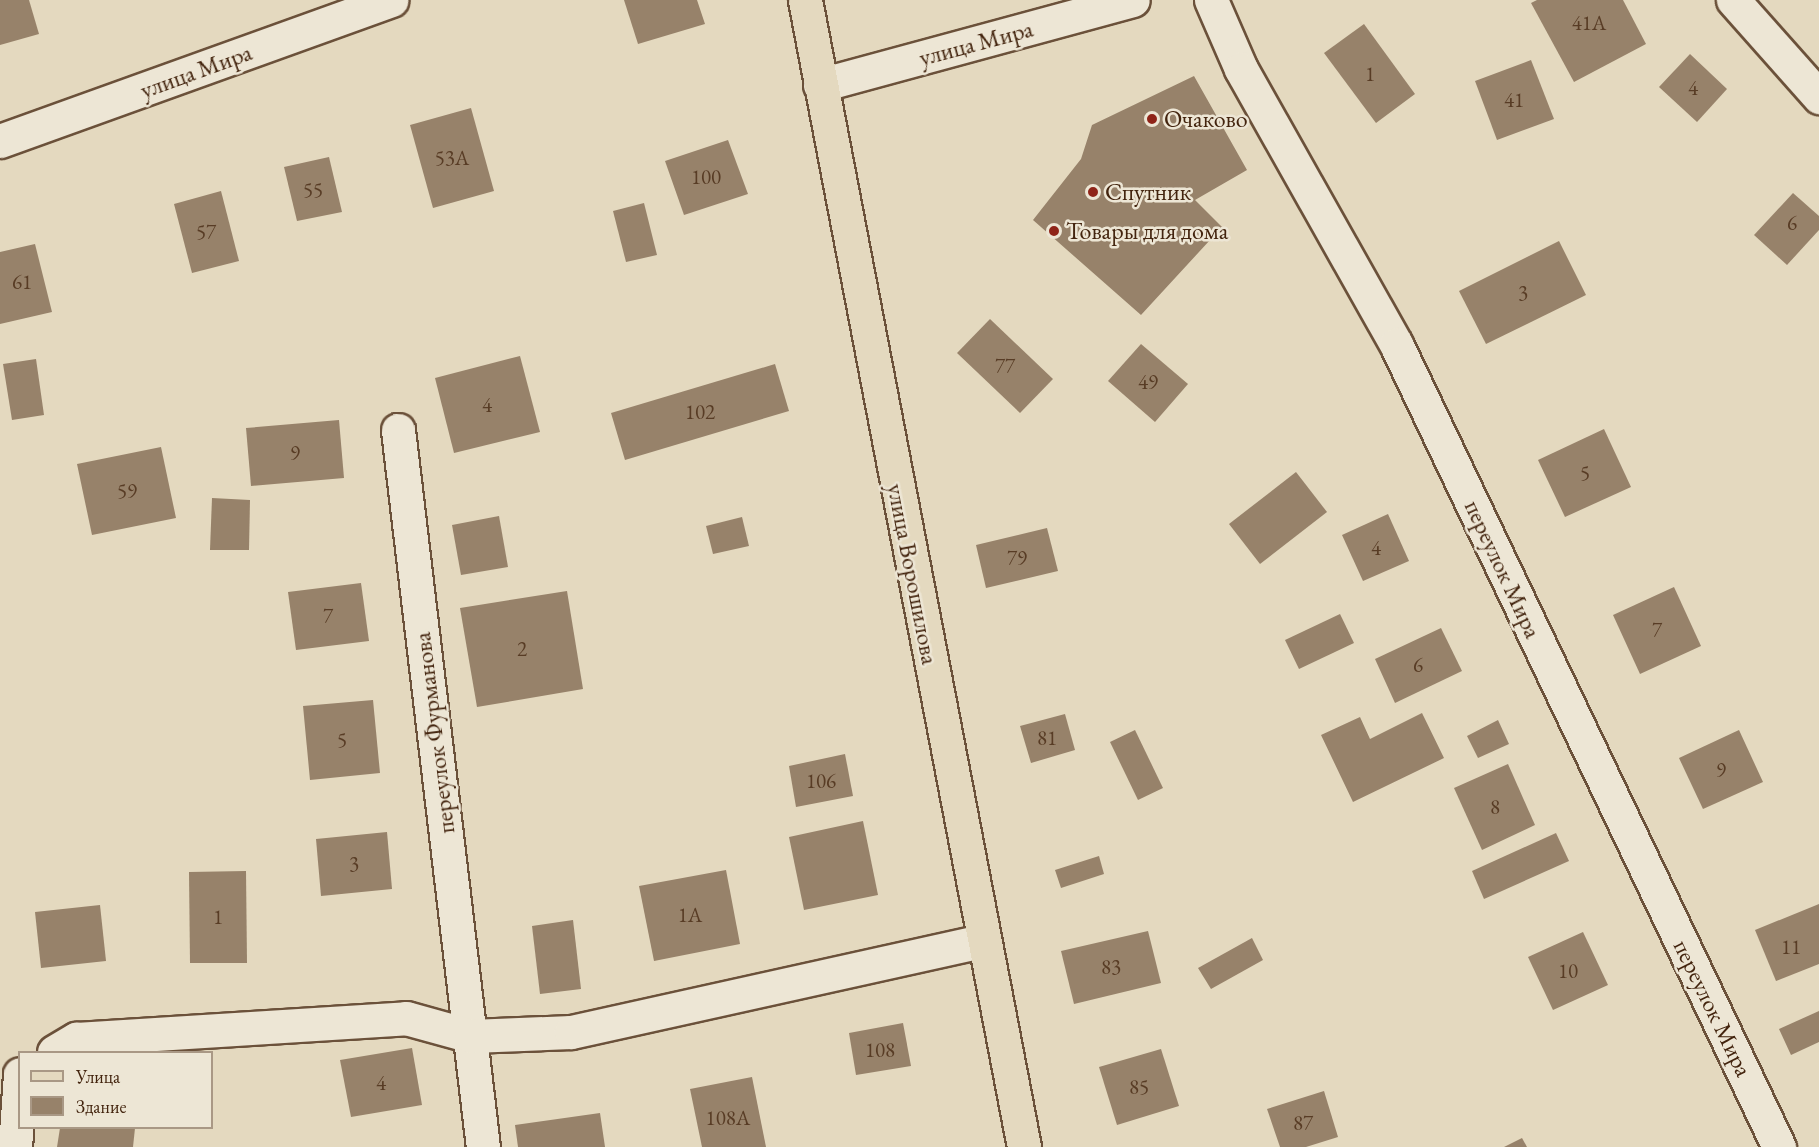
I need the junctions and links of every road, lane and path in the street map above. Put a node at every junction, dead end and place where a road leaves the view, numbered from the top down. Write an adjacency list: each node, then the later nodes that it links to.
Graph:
1 (391, 0): 8 (street, улица Мира)
2 (805, 0): 6 (main road, улица Ворошилова)
3 (1133, 0): 6 (street, улица Мира)
4 (1211, 0): 17 (street, переулок Мира)
5 (1733, 0): 7 (street)
6 (820, 85): 10 (main road, улица Ворошилова)
7 (1819, 97)
8 (0, 141)
9 (398, 430): 11 (street, переулок Фурманова)
10 (982, 941): 11 (street); 16 (main road, улица Ворошилова)
11 (471, 1036): 12 (street); 15 (street, переулок Фурманова)
12 (57, 1051)
13 (18, 1093): 14 (street)
14 (15, 1147)
15 (483, 1147)
16 (1024, 1147)
17 (1779, 1147)

